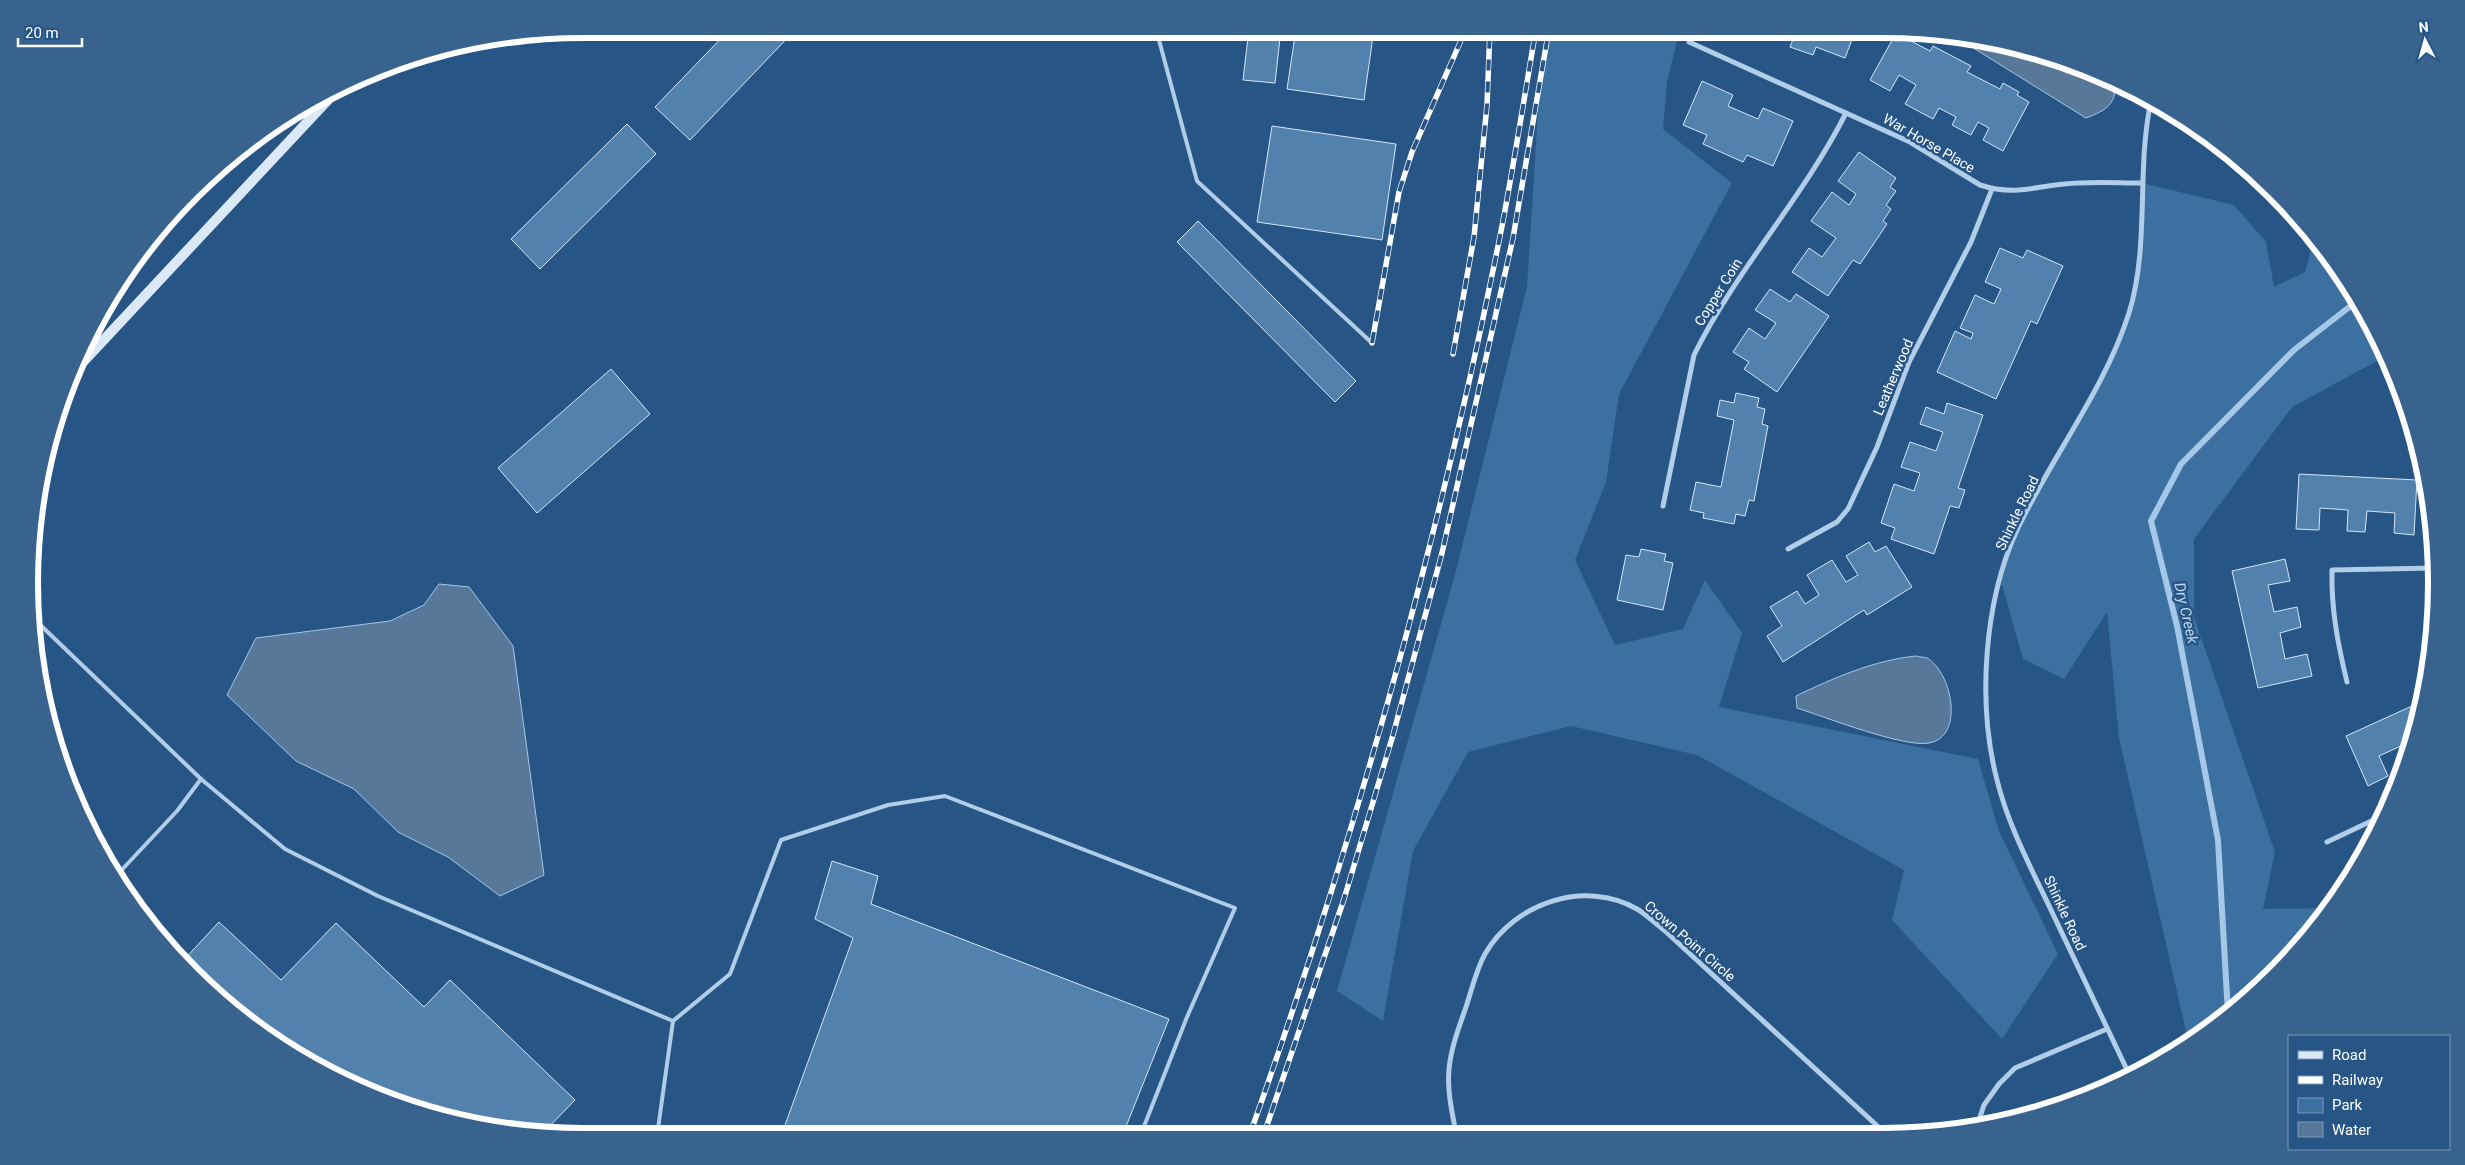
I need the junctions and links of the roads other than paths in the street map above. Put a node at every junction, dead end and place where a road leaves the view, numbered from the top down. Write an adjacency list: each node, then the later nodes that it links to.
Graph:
1 (1158, 38): 8 (lane)
2 (1689, 42): 5 (street, War Horse Place)
3 (326, 102): 9 (main road)
4 (2150, 108): 6 (street, Shinkle Road)
5 (1846, 113): 7 (street, War Horse Place); 10 (street, Copper Coin)
6 (2142, 183): 7 (street, War Horse Place); 20 (street, Shinkle Road)
7 (1992, 189): 11 (street, Leatherwood)
8 (1372, 343)
9 (86, 359)
10 (1663, 506)
11 (1788, 549)
12 (2427, 568): 14 (street)
13 (40, 624): 15 (lane)
14 (2347, 682)
15 (201, 779): 18 (lane); 19 (lane)
16 (2373, 820): 17 (street)
17 (2327, 842)
18 (121, 871)
19 (673, 1021): 23 (lane); 24 (lane)
20 (2107, 1029): 21 (street, Shinkle Road); 22 (street)
21 (2127, 1069)
22 (1979, 1119)
23 (658, 1128)
24 (1143, 1128)
25 (1455, 1128): 26 (street, Crown Point Circle)
26 (1880, 1128)

